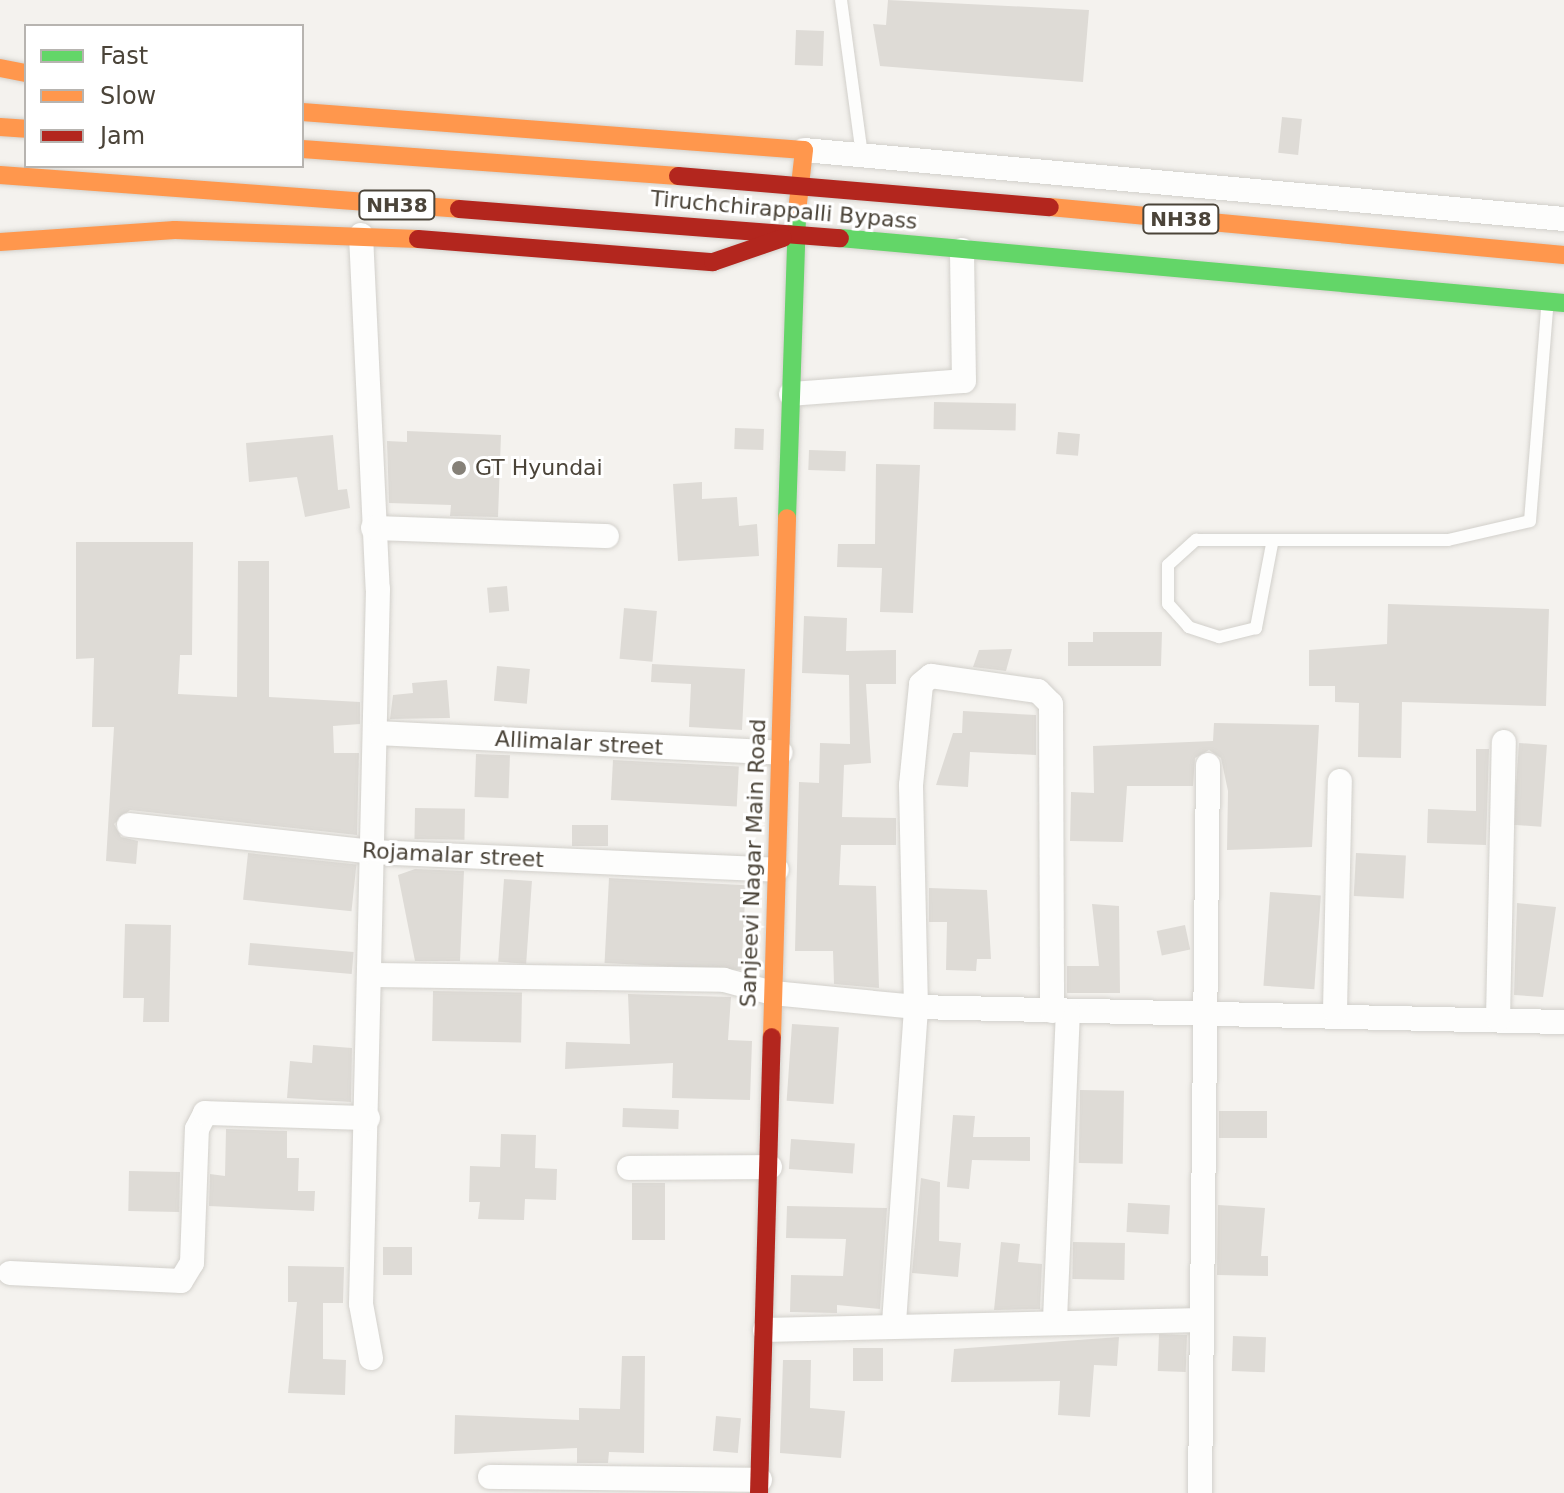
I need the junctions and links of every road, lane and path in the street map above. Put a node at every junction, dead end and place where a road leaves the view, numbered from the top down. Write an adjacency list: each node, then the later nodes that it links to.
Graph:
1 (841, 0): 9 (lane)
2 (0, 68): 3 (main road)
3 (24, 73)
4 (304, 112): 8 (main road)
5 (0, 127): 6 (main road)
6 (24, 129)
7 (304, 149): 11 (main road, Tiruchchirappalli Bypass / NH38)
8 (804, 150): 9 (street); 11 (main road, Sanjeevi Nagar Main Road)
9 (862, 155): 12 (street)
10 (0, 175): 13 (main road, Tiruchchirappalli Bypass / NH38)
11 (797, 184): 13 (main road, Sanjeevi Nagar Main Road); 17 (main road, Tiruchchirappalli Bypass / NH38)
12 (1564, 219)
13 (795, 234): 14 (main road); 16 (main road, Tiruchchirappalli Bypass / NH38); 19 (main road, Sanjeevi Nagar Main Road)
14 (361, 235): 15 (main road); 20 (street)
15 (0, 242)
16 (962, 250): 18 (main road, Tiruchchirappalli Bypass / NH38); 19 (street)
17 (1564, 255)
18 (1556, 302): 22 (lane)
19 (791, 394): 25 (main road, Sanjeevi Nagar Main Road)
20 (373, 528): 21 (street); 23 (street)
21 (607, 536)
22 (1272, 544): 22 (lane)
23 (378, 733): 25 (street, Allimalar street); 29 (street)
24 (1504, 742): 37 (street)
25 (781, 753): 30 (main road, Sanjeevi Nagar Main Road)
26 (1208, 765): 36 (street)
27 (1340, 781): 35 (street)
28 (129, 825): 29 (street, Rojamalar street)
29 (372, 852): 30 (street, Rojamalar street); 31 (street)
30 (777, 870): 32 (main road, Sanjeevi Nagar Main Road)
31 (375, 975): 32 (street); 39 (street)
32 (773, 993): 33 (street); 40 (main road, Sanjeevi Nagar Main Road)
33 (916, 1007): 34 (street); 34 (street); 45 (street)
34 (1060, 1011): 36 (street); 43 (street)
35 (1335, 1011): 36 (street); 37 (street)
36 (1201, 1012): 44 (street)
37 (1498, 1019): 38 (street)
38 (1564, 1022)
39 (368, 1118): 42 (street); 47 (street)
40 (770, 1167): 41 (street); 46 (main road, Sanjeevi Nagar Main Road)
41 (629, 1168)
42 (10, 1273)
43 (1055, 1320): 44 (street); 45 (street)
44 (1201, 1320): 50 (street)
45 (894, 1323): 46 (street)
46 (765, 1330): 49 (main road, Sanjeevi Nagar Main Road)
47 (371, 1358)
48 (490, 1477): 49 (street)
49 (759, 1487)
50 (1200, 1493)

